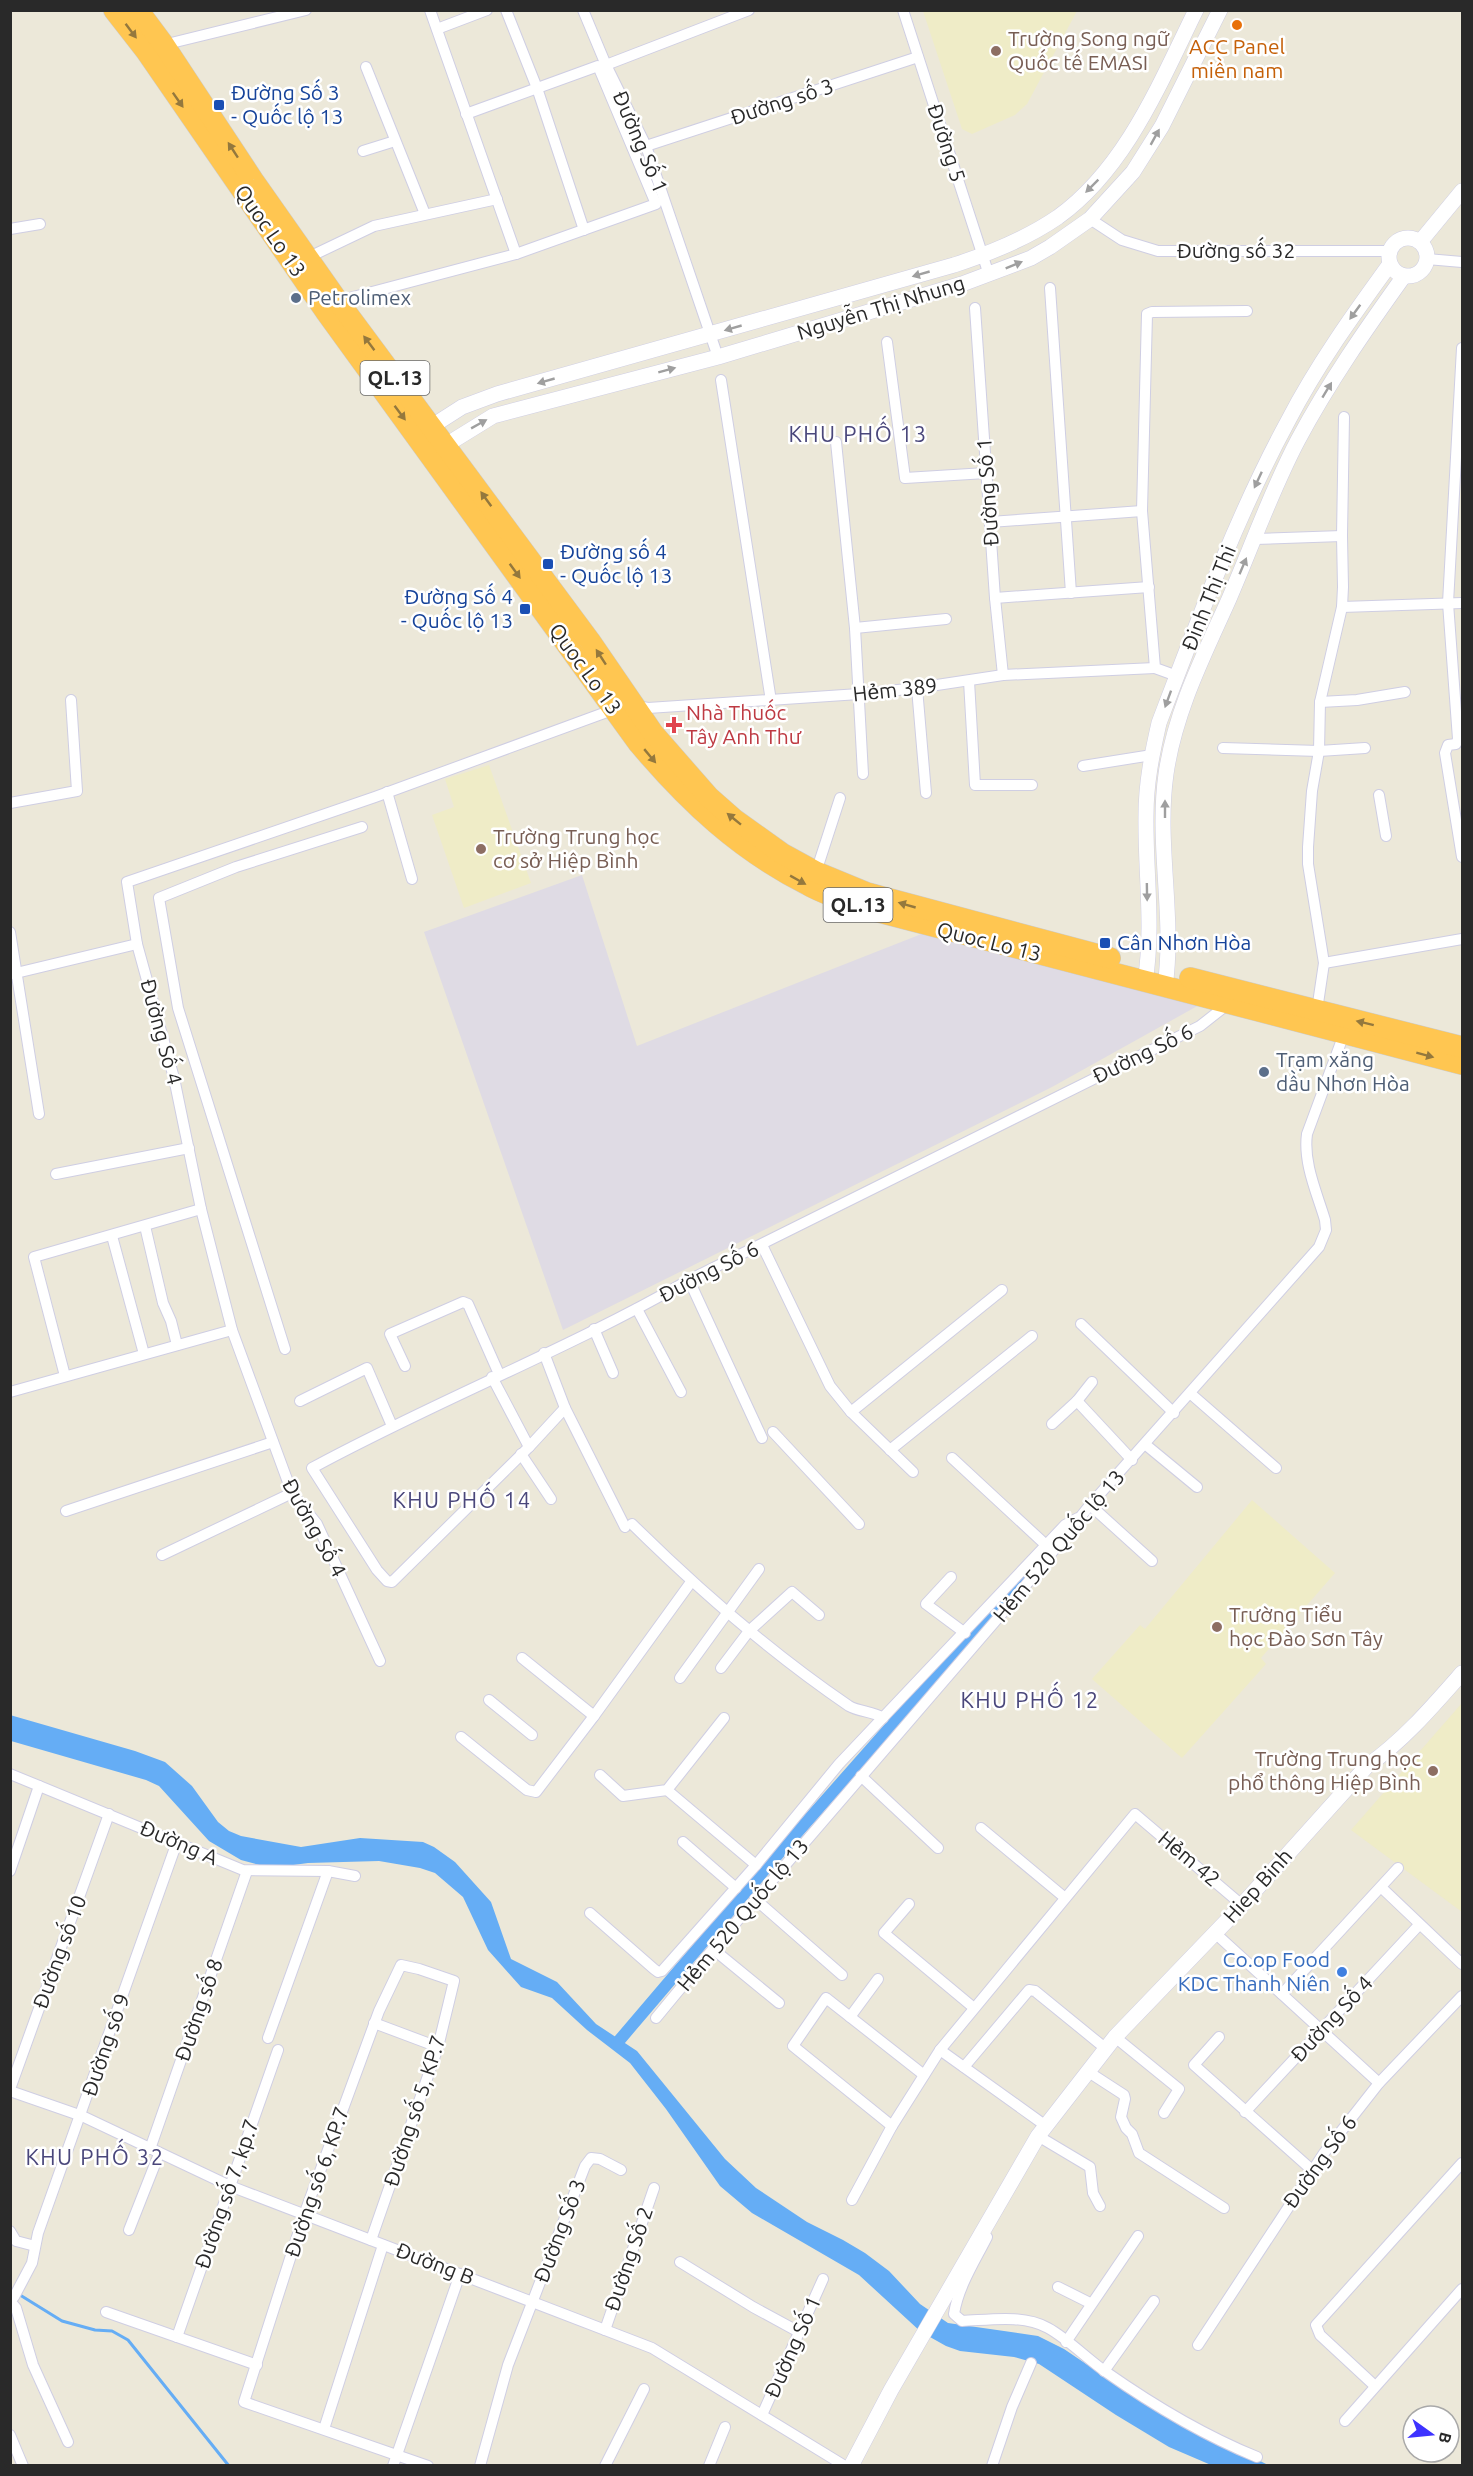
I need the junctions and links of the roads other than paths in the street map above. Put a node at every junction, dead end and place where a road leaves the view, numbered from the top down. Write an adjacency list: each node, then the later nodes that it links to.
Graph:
1 (114, 10): 13 (highway, Quoc Lo 13 / QL.13, one-way to 13)
2 (138, 10): 13 (highway, Quoc Lo 13 / QL.13)
3 (306, 10): 13 (street)
4 (430, 10): 12 (street)
5 (487, 10): 12 (street)
6 (506, 10): 17 (street)
7 (583, 10): 15 (street, Đường Số 1)
8 (749, 10): 15 (street)
9 (903, 10): 14 (street, Đường 5)
10 (1196, 10): 31 (street, Nguyễn Thị Nhung, one-way to 31)
11 (1220, 10): 25 (street, Nguyễn Thị Nhung, one-way to 11)
12 (436, 29): 18 (street)
13 (155, 48): 32 (highway, Quoc Lo 13 / QL.13, one-way to 13); 50 (highway, Quoc Lo 13 / QL.13, one-way to 50)
14 (918, 57): 20 (street, Đường số 3); 31 (street, Đường 5)
15 (606, 65): 20 (street, Đường Số 1)
16 (366, 67): 19 (street)
17 (537, 88): 18 (street); 28 (street); 28 (street)
18 (466, 114): 23 (street)
19 (395, 141): 21 (street); 24 (street)
20 (646, 146): 42 (street, Đường Số 1)
21 (363, 151)
22 (1462, 190): 29 (street)
23 (497, 199): 24 (street); 30 (street)
24 (425, 214): 32 (street)
25 (1090, 219): 33 (street, Đường số 32); 36 (street, Nguyễn Thị Nhung, one-way to 25)
26 (40, 224): 27 (street)
27 (10, 229)
28 (584, 230): 30 (street)
29 (1420, 242): 33 (street); 34 (street)
30 (516, 254): 39 (street)
31 (983, 255): 36 (street, Đường 5); 42 (street, Nguyễn Thị Nhung, one-way to 42)
32 (307, 258): 39 (highway, Quoc Lo 13 / QL.13)
33 (1389, 258): 37 (street); 72 (street, Đinh Thị Thi, one-way to 72)
34 (1427, 259): 35 (street); 37 (street)
35 (1462, 262)
36 (989, 275): 45 (street, Nguyễn Thị Nhung)
37 (1404, 276): 59 (street, Đinh Thị Thi, one-way to 37)
38 (1050, 288): 56 (street)
39 (338, 301): 50 (highway, Quoc Lo 13 / QL.13, one-way to 39)
40 (975, 308): 53 (street, Đường Số 1)
41 (1247, 311): 55 (street)
42 (710, 335): 45 (street, Đường Số 1); 50 (street, Nguyễn Thị Nhung, one-way to 50)
43 (887, 342): 53 (street)
44 (1462, 348): 46 (street)
45 (718, 357): 52 (street, Nguyễn Thị Nhung, one-way to 45)
46 (1461, 371): 49 (street)
47 (721, 380): 78 (street)
48 (1344, 417): 58 (street)
49 (1460, 420): 54 (street)
50 (424, 431): 52 (highway, Quoc Lo 13 / QL.13)
51 (836, 442): 67 (street)
52 (438, 450): 80 (highway, Quoc Lo 13 / QL.13)
53 (986, 473): 57 (street, Đường Số 1)
54 (1458, 490): 63 (street)
55 (1142, 511): 56 (street); 60 (street)
56 (1066, 517): 57 (street); 61 (street)
57 (990, 522): 62 (street, Đường Số 1)
58 (1341, 536): 59 (street); 65 (street)
59 (1254, 539): 105 (street, Đinh Thị Thi, one-way to 59)
60 (1149, 587): 61 (street); 70 (street)
61 (1071, 593): 62 (street)
62 (995, 598): 71 (street, Đường Số 1)
63 (1448, 603): 64 (street); 65 (street); 69 (street)
64 (1462, 603)
65 (1342, 607): 79 (street)
66 (946, 619): 67 (street)
67 (855, 628): 76 (street)
68 (1462, 656): 69 (street)
69 (1451, 658): 96 (street)
70 (1155, 668): 71 (street, Hẻm 389); 72 (street)
71 (1003, 675): 73 (street, Hẻm 389)
72 (1177, 676): 84 (street, Đinh Thị Thi, one-way to 84)
73 (969, 681): 74 (street, Hẻm 389); 87 (street)
74 (917, 688): 76 (street, Hẻm 389); 89 (street)
75 (1405, 692): 79 (street)
76 (859, 694): 78 (street, Hẻm 389); 86 (street)
77 (71, 700): 92 (street)
78 (771, 701): 80 (street, Hẻm 389)
79 (1320, 702): 83 (street)
80 (624, 707): 88 (street, Đường Số 4); 98 (highway, Quoc Lo 13 / QL.13, one-way to 80); 105 (highway, Quoc Lo 13 / QL.13, one-way to 105)
81 (1223, 748): 83 (street)
82 (1365, 748): 83 (street)
83 (1319, 751): 103 (street)
84 (1152, 755): 85 (street); 105 (street, Đinh Thị Thi, one-way to 105)
85 (1083, 766)
86 (863, 774)
87 (1032, 785)
88 (387, 792): 95 (street, Đường Số 4); 99 (street)
89 (926, 793)
90 (1379, 795): 94 (street)
91 (840, 798): 98 (street)
92 (10, 803)
93 (362, 827): 97 (street)
94 (1386, 836)
95 (232, 845): 97 (street); 102 (street, Đường Số 4)
96 (1462, 857)
97 (236, 867): 126 (street)
98 (816, 872): 105 (highway, Quoc Lo 13 / QL.13, one-way to 98)
99 (412, 879)
100 (10, 932): 104 (street)
101 (1462, 939): 103 (street)
102 (137, 944): 104 (street); 112 (street, Đường Số 4)
103 (1324, 963): 107 (street)
104 (14, 973): 111 (street)
105 (1156, 977): 106 (highway, Quoc Lo 13 / QL.13); 107 (highway, Quoc Lo 13 / QL.13)
106 (1228, 1003): 108 (highway, Quoc Lo 13 / QL.13); 117 (street, Đường Số 6)
107 (1317, 1010): 109 (highway, Quoc Lo 13 / QL.13, one-way to 107)
108 (1344, 1034): 110 (highway, Quoc Lo 13 / QL.13, one-way to 110); 136 (street, Hẻm 520 Quốc lộ 13)
109 (1462, 1047)
110 (1462, 1064)
111 (39, 1114)
112 (189, 1148): 113 (street); 114 (street, Đường Số 4)
113 (56, 1174)
114 (201, 1209): 115 (street); 123 (street, Đường Số 4)
115 (145, 1226): 116 (street); 125 (street)
116 (112, 1236): 128 (street); 131 (street)
117 (762, 1245): 118 (street, Đường Số 6); 140 (street)
118 (688, 1280): 120 (street, Đường Số 6); 145 (street)
119 (1002, 1290): 140 (street)
120 (637, 1309): 122 (street, Đường Số 6); 135 (street)
121 (1081, 1324): 141 (street)
122 (594, 1329): 127 (street, Đường Số 6); 130 (street)
123 (232, 1330): 125 (street); 146 (street, Đường Số 4)
124 (1032, 1336): 149 (street)
125 (177, 1345): 128 (street)
126 (285, 1349)
127 (544, 1353): 132 (street, Đường Số 6); 139 (street)
128 (144, 1354): 131 (street)
129 (405, 1366): 132 (street)
130 (613, 1373)
131 (65, 1376): 134 (street)
132 (495, 1376): 143 (street, Đường Số 6); 148 (street)
133 (1092, 1382): 138 (street)
134 (10, 1392)
135 (681, 1392)
136 (1191, 1394): 141 (street, Hẻm 520 Quốc lộ 13); 152 (street)
137 (300, 1401): 143 (street)
138 (1077, 1401): 142 (street); 151 (street)
139 (565, 1408): 148 (street); 166 (street)
140 (851, 1412): 149 (street)
141 (1174, 1413): 147 (street, Hẻm 520 Quốc lộ 13)
142 (1052, 1424)
143 (392, 1426): 148 (street, Đường Số 6)
144 (773, 1432): 160 (street)
145 (762, 1438)
146 (273, 1442): 155 (street, Đường Số 4); 158 (street)
147 (1146, 1445): 151 (street, Hẻm 520 Quốc lộ 13); 154 (street)
148 (525, 1450): 156 (street)
149 (890, 1450): 153 (street)
150 (952, 1458): 161 (street)
151 (1132, 1460): 157 (street, Hẻm 520 Quốc lộ 13)
152 (1276, 1468)
153 (913, 1472)
154 (1197, 1487)
155 (292, 1493): 162 (street); 172 (street, Đường Số 4)
156 (551, 1499)
157 (1090, 1505): 159 (street, Hẻm 520 Quốc lộ 13); 163 (street)
158 (66, 1511)
159 (1081, 1517): 161 (street); 184 (street, Hẻm 520 Quốc lộ 13)
160 (859, 1524)
161 (1046, 1545): 170 (street)
162 (162, 1555)
163 (1152, 1561)
164 (759, 1569): 167 (street)
165 (951, 1577): 170 (street)
166 (691, 1582): 167 (street); 177 (street)
167 (726, 1612): 169 (street); 175 (street)
168 (819, 1615): 169 (street)
169 (749, 1631): 173 (street); 179 (street)
170 (965, 1633): 179 (street)
171 (522, 1658): 177 (street)
172 (380, 1661)
173 (721, 1668)
174 (1462, 1673): 203 (street, Hiep Binh)
175 (680, 1678)
176 (489, 1700): 180 (street)
177 (594, 1716): 181 (street)
178 (723, 1718): 186 (street)
179 (883, 1718): 192 (street)
180 (532, 1735)
181 (461, 1737)
182 (10, 1774): 185 (street, Đường A)
183 (600, 1775): 186 (street)
184 (861, 1776): 191 (street); 201 (street, Hẻm 520 Quốc lộ 13)
185 (39, 1786): 187 (street, Đường A); 194 (street)
186 (668, 1790): 192 (street)
187 (109, 1814): 189 (street, Đường A); 230 (street, Đường số 10)
188 (981, 1828): 200 (street)
189 (177, 1842): 195 (street, Đường A); 233 (street, Đường số 9)
190 (683, 1842): 198 (street)
191 (938, 1848)
192 (756, 1865): 198 (street)
193 (1398, 1868): 199 (street)
194 (10, 1871)
195 (248, 1871): 196 (street, Đường A); 236 (street, Đường số 8)
196 (328, 1871): 197 (street, Đường A); 221 (street)
197 (355, 1876)
198 (736, 1888): 204 (street)
199 (1382, 1888): 205 (street); 212 (street)
200 (1064, 1897): 203 (street, Hẻm 42); 215 (street)
201 (756, 1899): 207 (street, Hẻm 520 Quốc lộ 13); 209 (street)
202 (909, 1904): 215 (street)
203 (1242, 1905): 206 (street, Hiep Binh)
204 (590, 1913)
205 (1419, 1925): 208 (street); 219 (street, Đường Số 4)
206 (1215, 1933): 212 (street); 222 (street, Hiep Binh)
207 (713, 1949): 214 (street); 217 (street, Hẻm 520 Quốc lộ 13)
208 (1462, 1964)
209 (842, 1975)
210 (878, 1979): 216 (street)
211 (454, 1981): 218 (street, Đường số 6, KP.7); 223 (street, Đường số 5, KP.7)
212 (1282, 1994): 219 (street)
213 (1462, 1995): 229 (street, Đường Số 6)
214 (779, 2003)
215 (974, 2008): 225 (street)
216 (850, 2017): 228 (street); 234 (street)
217 (656, 2018)
218 (374, 2023): 223 (street); 245 (street, Đường số 6, KP.7)
219 (1321, 2030): 229 (street); 231 (street, Đường Số 4)
220 (1219, 2037): 231 (street)
221 (268, 2038)
222 (1110, 2042): 226 (street); 227 (street, Hiep Binh); 232 (street)
223 (438, 2047): 250 (street, Đường số 5, KP.7)
224 (278, 2050): 240 (street, Đường số 7, kp.7)
225 (940, 2050): 226 (street); 228 (street)
226 (964, 2067): 235 (street)
227 (1087, 2071): 235 (street, Hiep Binh); 244 (street)
228 (924, 2075): 234 (street)
229 (1379, 2083): 239 (street, Đường Số 6)
230 (10, 2090): 233 (street, Đường B)
231 (1245, 2112): 239 (street)
232 (1164, 2113)
233 (81, 2115): 236 (street, Đường B); 252 (street, Đường số 9)
234 (892, 2126): 242 (street)
235 (1042, 2131): 243 (street); 246 (street, Hiep Binh)
236 (155, 2152): 240 (street, Đường B); 247 (street, Đường số 8)
237 (1462, 2163): 271 (street)
238 (621, 2170): 260 (street, Đường Số 3)
239 (1311, 2170): 267 (street, Đường Số 6)
240 (230, 2186): 245 (street, Đường B); 265 (street, Đường số 7, kp.7)
241 (654, 2188): 263 (street, Đường Số 2)
242 (852, 2200)
243 (1100, 2206)
244 (1224, 2208)
245 (304, 2215): 250 (street, Đường B); 269 (street, Đường số 6, KP.7)
246 (987, 2222): 266 (street); 288 (street, Hiep Binh)
247 (129, 2230)
248 (10, 2231): 252 (street)
249 (1138, 2236): 261 (street)
250 (371, 2240): 251 (street, Đường B)
251 (383, 2245): 254 (street, Đường B); 276 (street)
252 (35, 2246): 258 (street, Đường số 9)
253 (680, 2262): 264 (street)
254 (460, 2274): 260 (street, Đường B); 279 (street)
255 (824, 2279): 264 (street, Đường Số 1)
256 (1058, 2287): 261 (street)
257 (1462, 2289): 271 (street)
258 (12, 2299): 278 (street)
259 (1154, 2301): 270 (street)
260 (532, 2302): 263 (street, Đường B); 284 (street)
261 (1090, 2303): 266 (street)
262 (106, 2312): 265 (street)
263 (605, 2330): 273 (street, Đường B)
264 (799, 2332): 273 (street, Đường Số 1)
265 (177, 2337): 269 (street)
266 (1066, 2342): 270 (street)
267 (1198, 2345)
268 (1031, 2363): 289 (street)
269 (257, 2365): 276 (street, Đường số 6, KP.7)
270 (1104, 2371): 280 (street)
271 (1375, 2386): 274 (street)
272 (644, 2389): 285 (street)
273 (762, 2415): 287 (street, Đường B)
274 (1345, 2421)
275 (725, 2427): 286 (street)
276 (324, 2429): 279 (street)
277 (10, 2435): 281 (street)
278 (68, 2442)
279 (397, 2454): 282 (street); 283 (street)
280 (1257, 2457)
281 (23, 2466)
282 (393, 2466)
283 (428, 2466)
284 (480, 2466)
285 (605, 2466)
286 (709, 2466)
287 (845, 2466)
288 (852, 2466)
289 (992, 2466)

